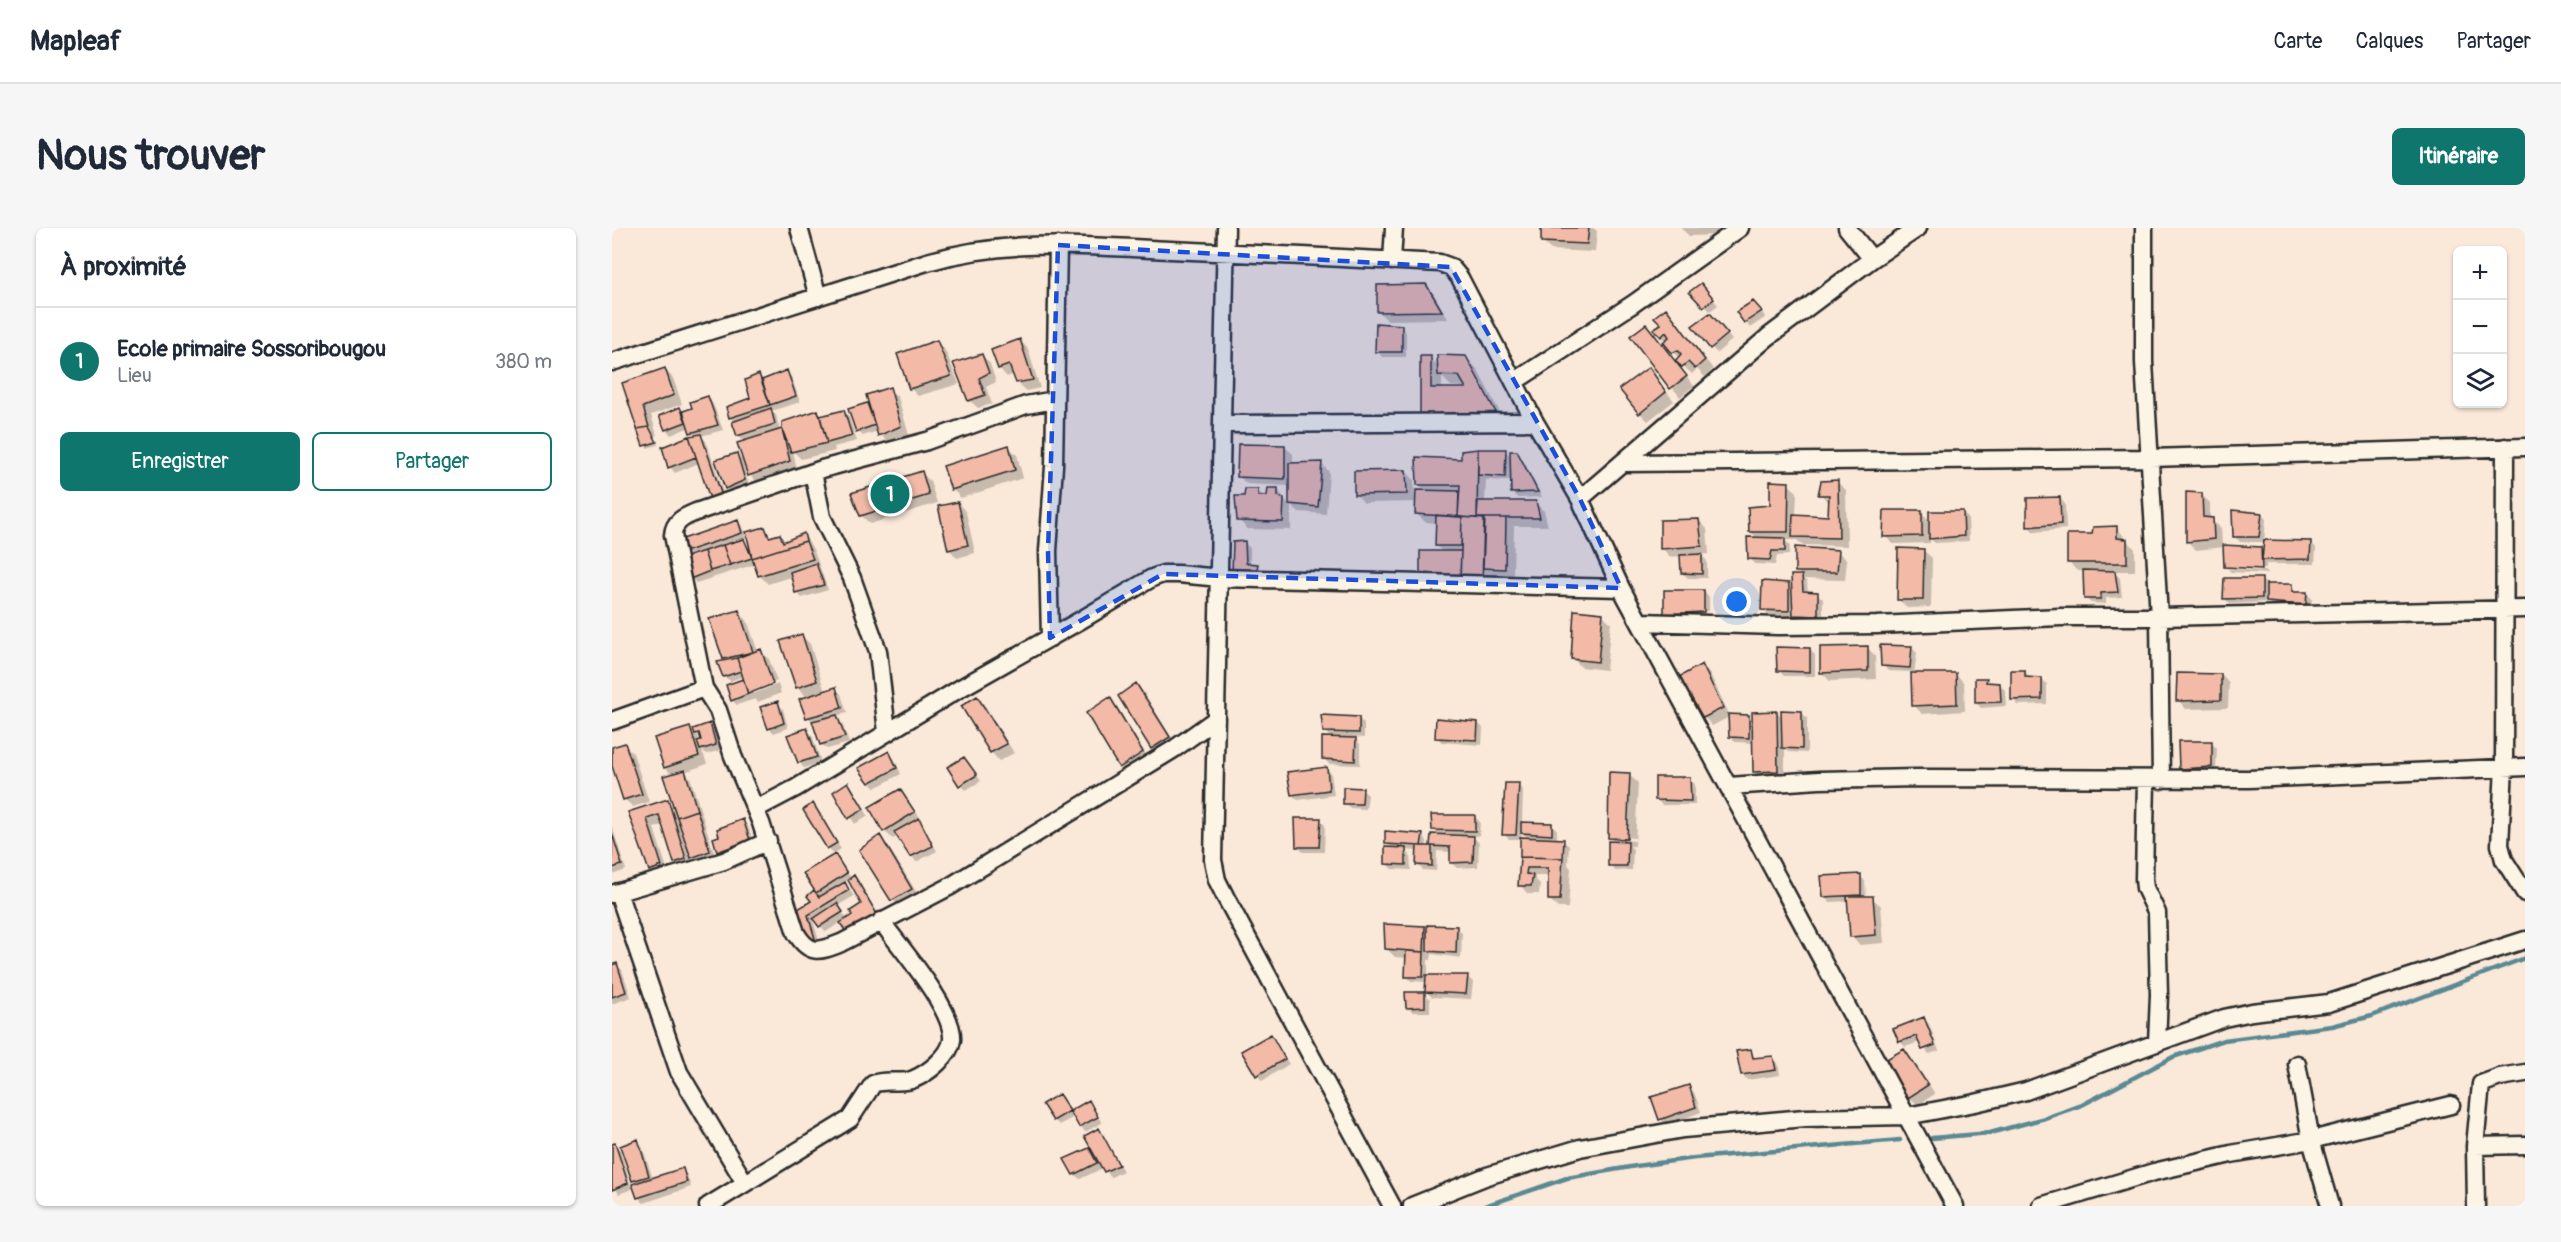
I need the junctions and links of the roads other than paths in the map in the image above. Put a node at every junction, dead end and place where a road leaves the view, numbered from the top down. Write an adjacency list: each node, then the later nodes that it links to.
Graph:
1 (799, 228): 12 (street)
2 (1226, 228): 9 (street)
3 (1394, 228): 11 (street)
4 (1740, 228): 14 (street)
5 (1847, 228): 10 (street)
6 (1918, 228): 10 (street)
7 (2144, 228): 20 (street)
8 (1058, 244): 9 (street); 12 (street); 15 (street)
9 (1227, 252): 11 (street); 17 (street)
10 (1872, 259): 21 (street)
11 (1392, 261): 14 (street)
12 (818, 297): 13 (street)
13 (612, 362)
14 (1514, 382): 16 (street)
15 (1055, 400): 22 (street); 30 (street)
16 (1535, 422): 17 (street); 23 (street)
17 (1222, 424): 24 (street)
18 (2505, 447): 19 (street); 20 (street); 27 (street)
19 (2525, 447)
20 (2150, 458): 21 (street); 28 (street)
21 (1624, 463): 23 (street)
22 (813, 472): 31 (street); 34 (street)
23 (1580, 499): 25 (street)
24 (1220, 578): 25 (street); 30 (street); 32 (street)
25 (1622, 588): 29 (street)
26 (2525, 609): 27 (street)
27 (2504, 610): 28 (street); 35 (street)
28 (2158, 617): 29 (street); 37 (street)
29 (1640, 622): 38 (street)
30 (1050, 638): 34 (street)
31 (704, 688): 33 (street); 39 (street)
32 (1216, 719): 43 (street); 55 (street)
33 (612, 721)
34 (887, 732): 39 (street)
35 (2504, 767): 36 (street); 37 (street); 42 (street)
36 (2525, 767)
37 (2153, 780): 38 (street); 45 (street)
38 (1729, 786): 49 (street)
39 (756, 809): 40 (street)
40 (768, 842): 41 (street); 43 (street)
41 (615, 893): 53 (street)
42 (2525, 893)
43 (881, 921): 53 (street)
44 (2525, 940): 45 (street)
45 (2157, 1043): 49 (street)
46 (2297, 1064): 50 (street)
47 (2525, 1072): 52 (street)
48 (2451, 1105): 50 (street)
49 (1907, 1116): 56 (street); 57 (street)
50 (2311, 1140): 58 (street); 59 (street)
51 (2525, 1145): 52 (street)
52 (2475, 1146): 60 (street)
53 (745, 1183): 54 (street)
54 (708, 1206)
55 (1392, 1206)
56 (1412, 1206)
57 (1954, 1206)
58 (2042, 1206)
59 (2330, 1206)
60 (2476, 1206)

